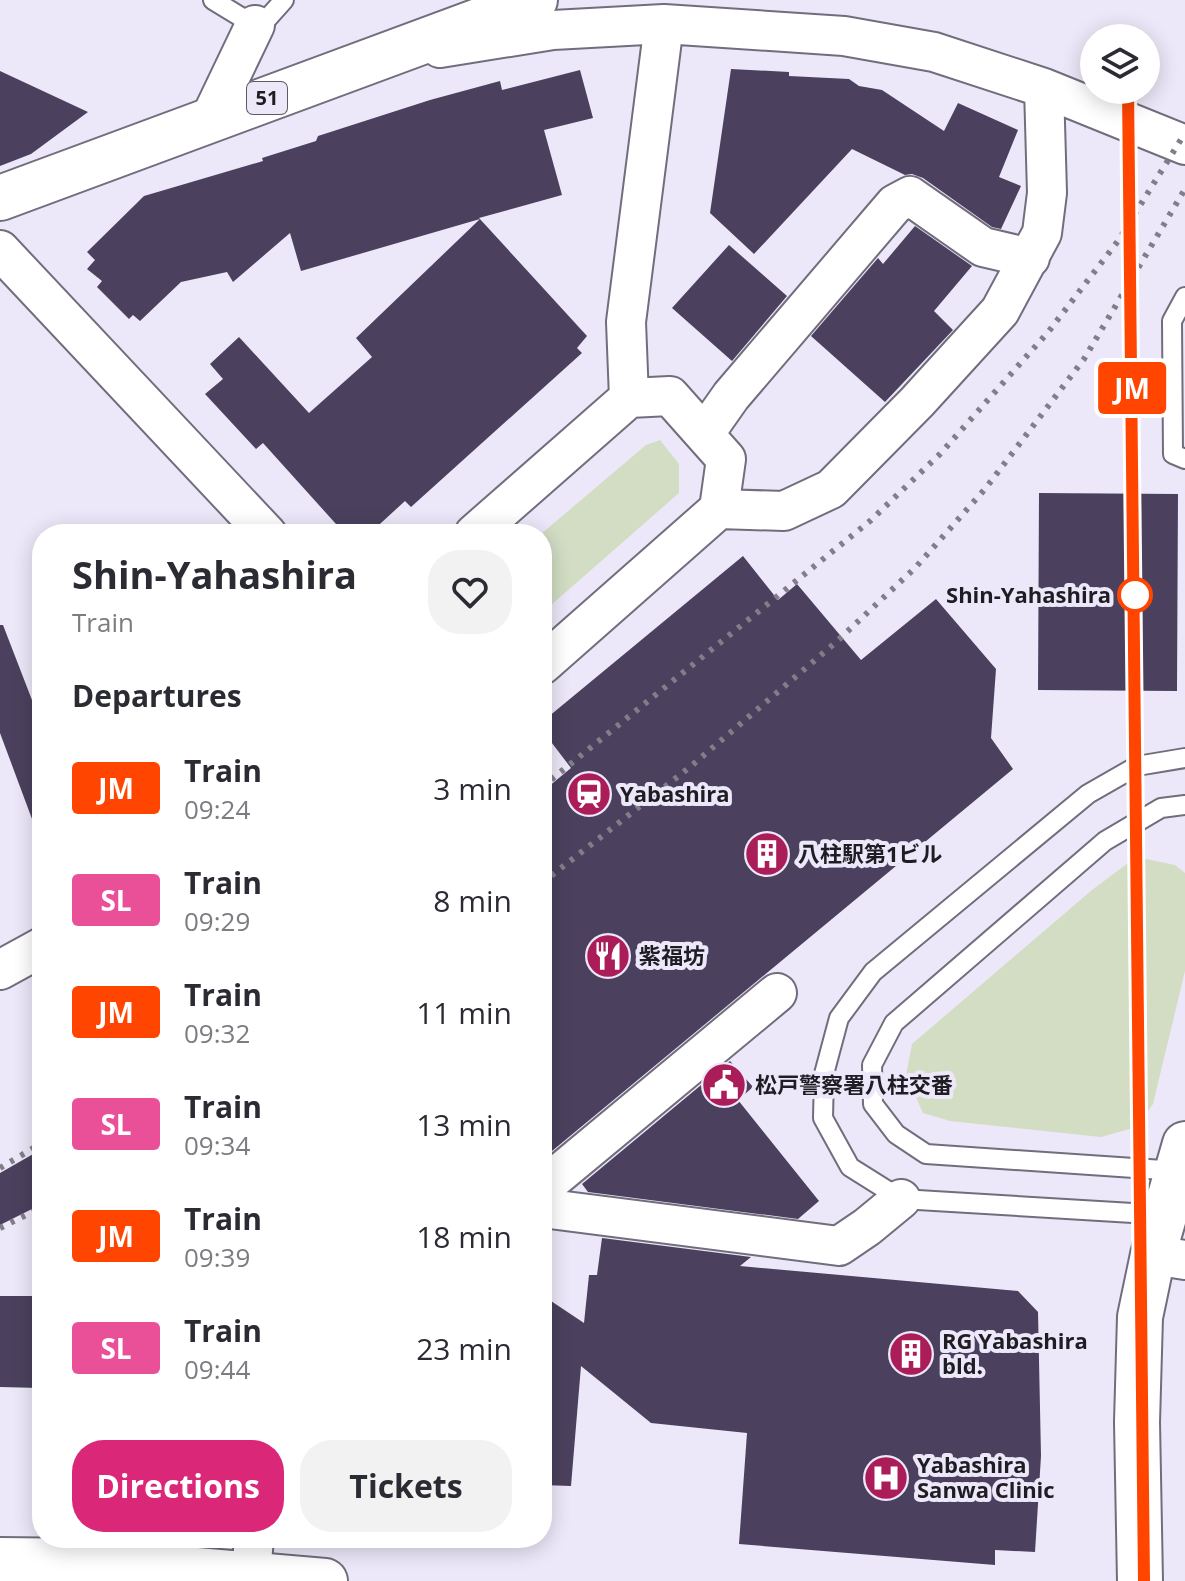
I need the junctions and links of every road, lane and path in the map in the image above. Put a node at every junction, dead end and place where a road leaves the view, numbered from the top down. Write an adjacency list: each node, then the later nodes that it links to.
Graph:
1 (213, 0): 5 (lane)
2 (284, 0): 5 (lane)
3 (535, 0): 6 (main road, 51)
4 (664, 24): 6 (street); 7 (street); 14 (street)
5 (255, 25): 8 (street)
6 (377, 58): 8 (main road, 51)
7 (1044, 88): 9 (street); 12 (street)
8 (210, 119): 10 (main road, 51)
9 (1185, 145)
10 (0, 198)
11 (0, 250): 18 (street)
12 (1030, 258): 15 (street); 17 (street)
13 (1185, 297): 16 (lane)
14 (629, 398): 15 (street); 19 (street)
15 (705, 433): 17 (street)
16 (1185, 459)
17 (719, 509): 20 (street)
18 (258, 524)
19 (485, 524)
20 (552, 656)
21 (1185, 758): 28 (lane)
22 (1185, 805): 26 (lane)
23 (32, 951): 24 (street)
24 (1, 964)
25 (777, 993): 27 (street)
26 (1182, 1158): 30 (main road)
27 (552, 1180)
28 (901, 1199): 29 (street); 30 (lane)
29 (552, 1209)
30 (1168, 1243): 34 (main road)
31 (0, 1560): 32 (main road)
32 (231, 1566): 33 (main road)
33 (325, 1581)
34 (1140, 1581)

